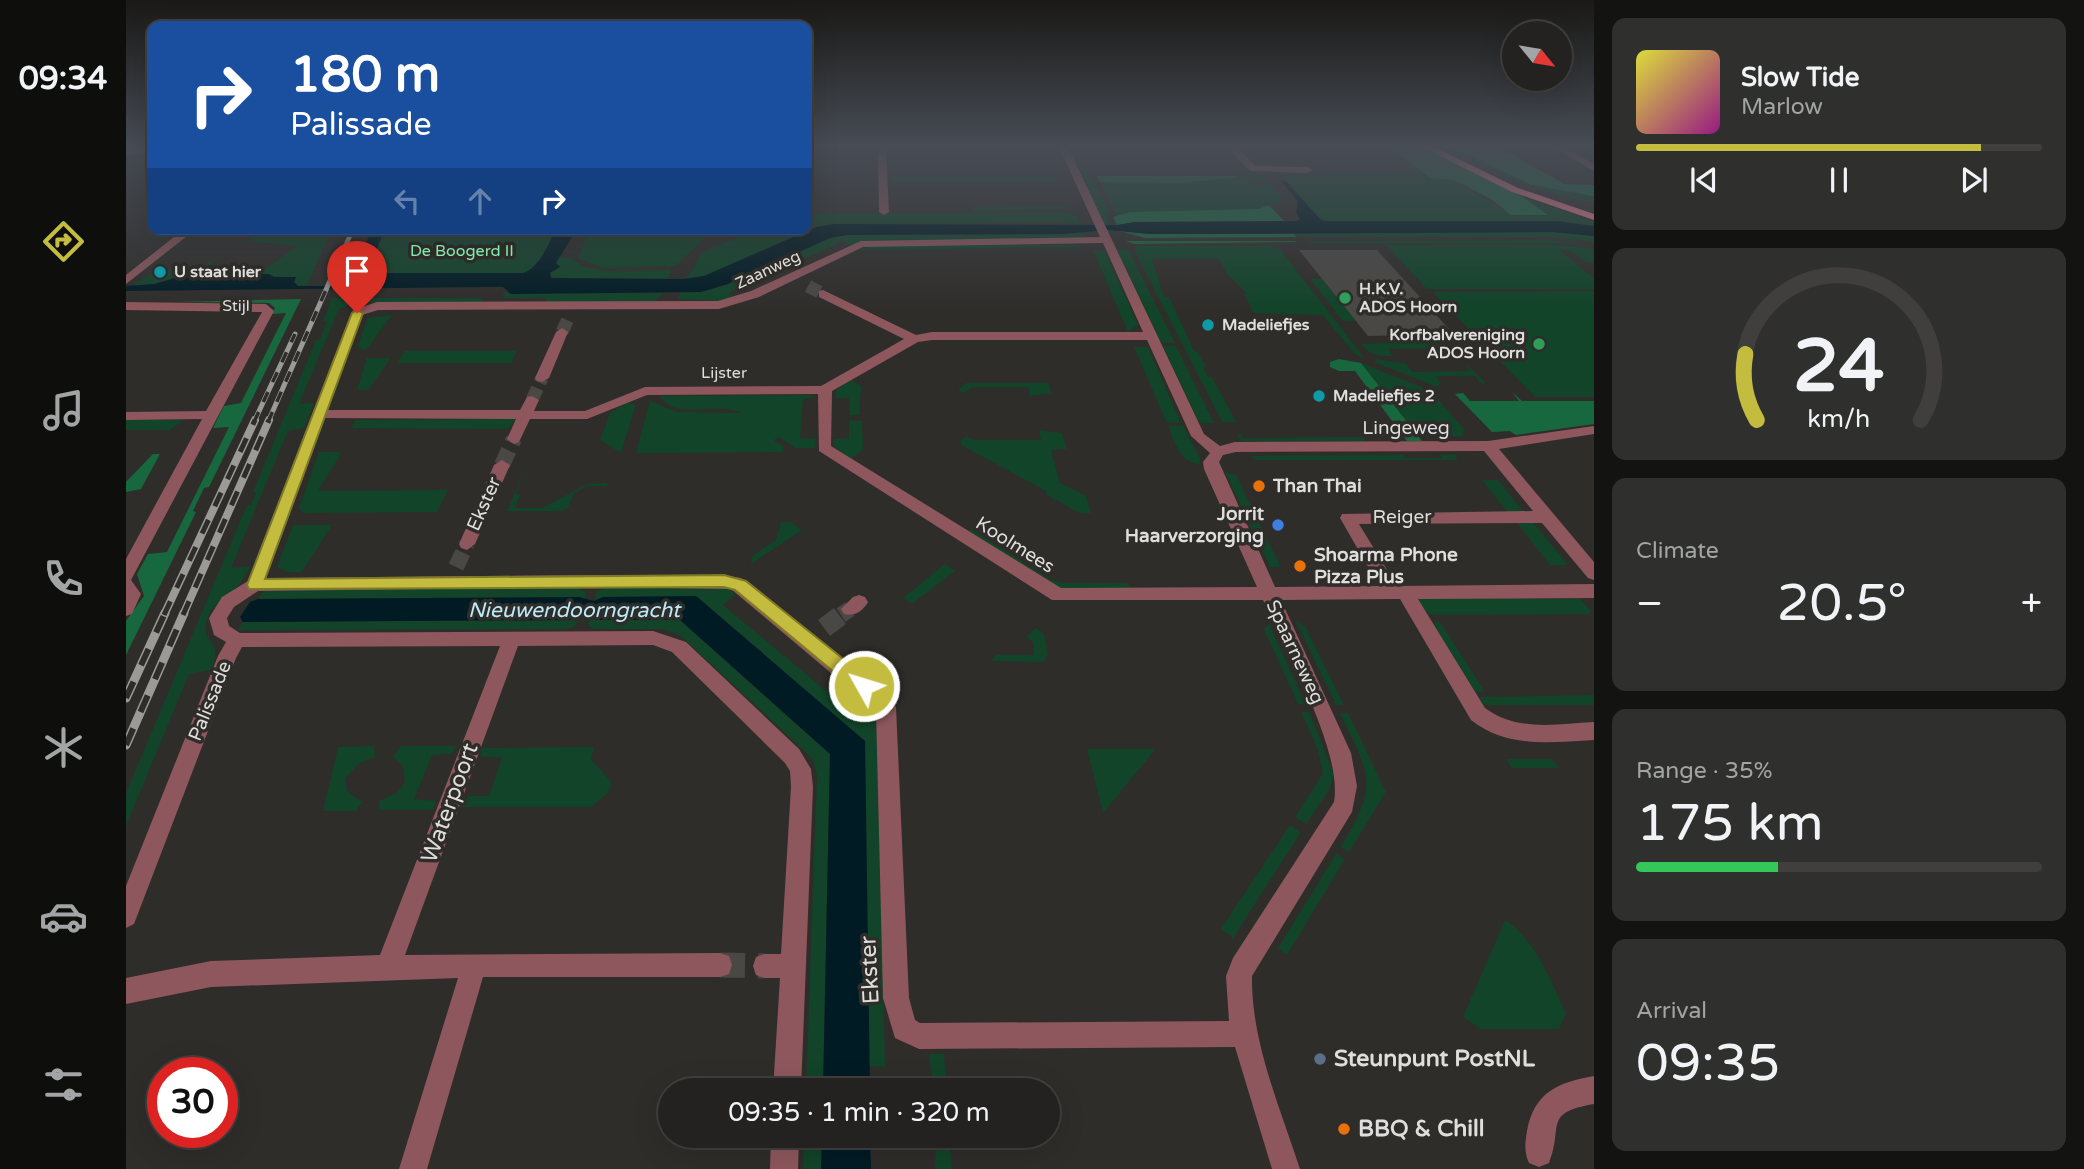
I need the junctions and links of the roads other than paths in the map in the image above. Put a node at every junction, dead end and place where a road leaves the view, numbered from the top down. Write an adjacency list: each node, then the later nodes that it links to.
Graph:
1 (884, 202): 6 (street)
2 (1087, 202): 9 (street)
3 (1550, 202): 7 (main road)
4 (1575, 202): 5 (main road)
5 (1594, 208)
6 (884, 212)
7 (1594, 216)
8 (183, 235): 11 (street)
9 (1103, 237): 10 (street, Zaanweg); 16 (street)
10 (790, 278): 12 (street); 14 (street, Zaanweg)
11 (127, 280)
12 (808, 286)
13 (823, 294): 17 (street)
14 (576, 305): 18 (street); 21 (street, Zaanweg)
15 (126, 306): 22 (street, Stijl)
16 (1150, 336): 17 (street, Lijster); 28 (street)
17 (914, 339): 19 (street, Lijster)
18 (542, 378)
19 (825, 389): 23 (street, Lijster); 37 (street, Koolmees)
20 (532, 400): 23 (street)
21 (318, 414): 23 (street, Lijster); 35 (street)
22 (211, 415): 24 (street); 33 (street, Stijl)
23 (525, 415): 26 (street)
24 (126, 416)
25 (1594, 430): 27 (street, Lingeweg)
26 (514, 439)
27 (1488, 446): 28 (street, Lingeweg); 30 (street)
28 (1218, 453): 37 (street, Spaarneweg)
29 (502, 465): 31 (street, Ekster)
30 (1544, 517): 32 (street); 38 (street, Reiger)
31 (467, 544)
32 (1594, 574)
33 (126, 575)
34 (126, 585): 39 (street)
35 (255, 585): 41 (street, Palissade); 50 (street, Ekster)
36 (1594, 591): 38 (street)
37 (1268, 593): 38 (street); 50 (street, Spaarneweg)
38 (1399, 593): 42 (street, Reiger)
39 (126, 609)
40 (512, 638): 41 (street); 46 (street); 48 (street, Waterpoort)
41 (237, 640): 43 (street, Palissade)
42 (1594, 731)
43 (126, 916)
44 (474, 965): 45 (street); 48 (street); 55 (street)
45 (720, 965)
46 (793, 965): 47 (street); 51 (street)
47 (765, 966)
48 (388, 968): 49 (street)
49 (126, 991)
50 (1245, 1034): 57 (street, Spaarneweg)
51 (788, 1078)
52 (1594, 1090): 54 (street)
53 (785, 1148): 56 (street)
54 (1539, 1153)
55 (414, 1169)
56 (784, 1169)
57 (1286, 1169)

